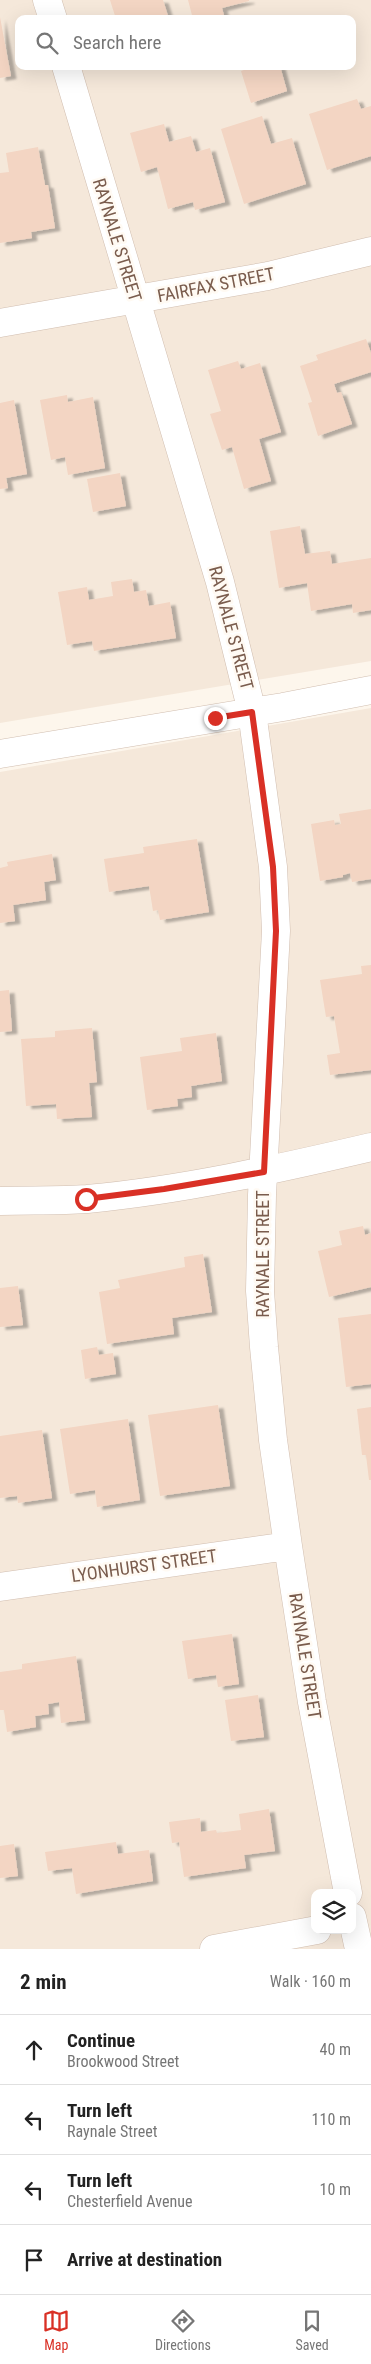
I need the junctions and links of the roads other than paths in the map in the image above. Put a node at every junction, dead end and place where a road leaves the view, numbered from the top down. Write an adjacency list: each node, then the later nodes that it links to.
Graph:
1 (48, 0): 2 (street)
2 (52, 15)
3 (67, 70): 5 (street, RAYNALE STREET)
4 (371, 251): 5 (street, FAIRFAX STREET)
5 (136, 300): 6 (street, FAIRFAX STREET); 8 (street, RAYNALE STREET)
6 (0, 323)
7 (371, 690): 8 (street)
8 (252, 712): 9 (street); 11 (street, RAYNALE STREET)
9 (0, 754)
10 (371, 1147): 11 (street)
11 (264, 1172): 12 (street); 13 (street, RAYNALE STREET)
12 (0, 1201)
13 (288, 1546): 14 (street, LYONHURST STREET); 15 (street, RAYNALE STREET)
14 (0, 1587)
15 (347, 1889)
16 (357, 1920): 19 (street)
17 (311, 1931): 18 (street)
18 (214, 1949)
19 (358, 1949)

